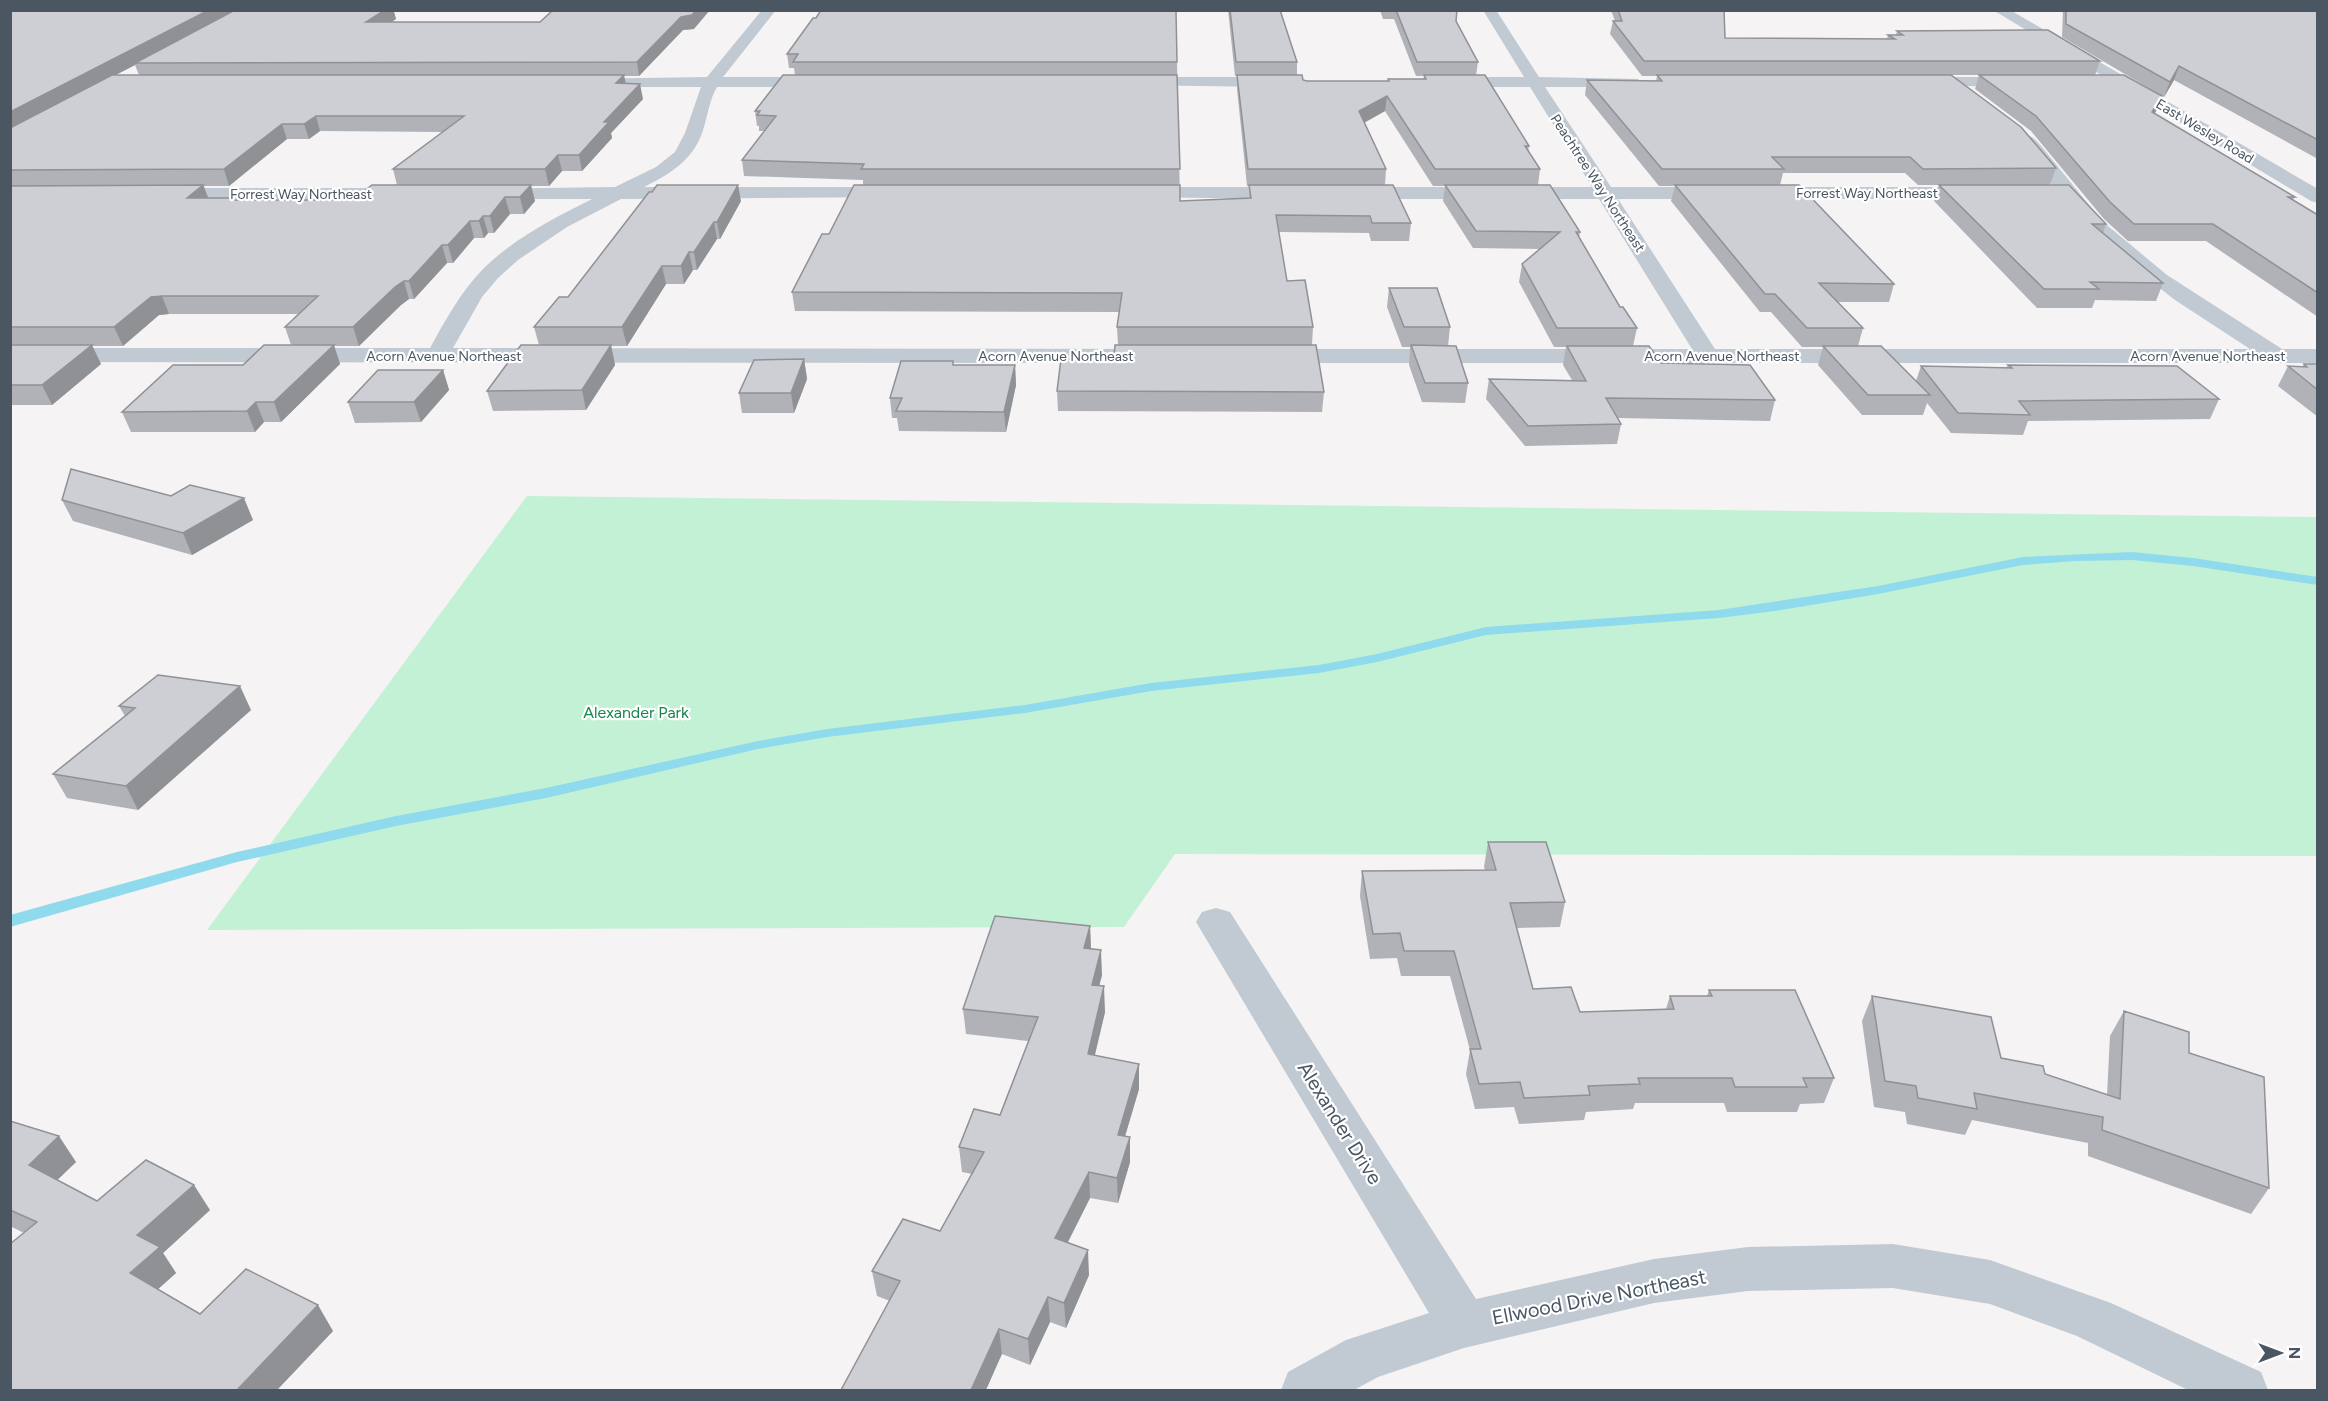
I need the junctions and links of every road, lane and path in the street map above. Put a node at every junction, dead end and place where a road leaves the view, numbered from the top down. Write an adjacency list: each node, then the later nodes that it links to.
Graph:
1 (770, 10): 5 (street)
2 (1489, 10): 10 (street, Peachtree Way Northeast)
3 (2000, 10): 16 (street, East Wesley Road)
4 (558, 82): 5 (street)
5 (711, 82): 6 (street); 19 (street)
6 (842, 82)
7 (1115, 82): 8 (street)
8 (1294, 82)
9 (1426, 82): 10 (street)
10 (1533, 82): 11 (street); 24 (street, Peachtree Way Northeast)
11 (1653, 82)
12 (1904, 82): 13 (street)
13 (1952, 82): 14 (street); 17 (street)
14 (2041, 82)
15 (2086, 82): 16 (street)
16 (2122, 82): 31 (street, East Wesley Road)
17 (1978, 101)
18 (2011, 125): 27 (street)
19 (621, 193): 20 (street); 30 (street); 33 (street)
20 (909, 193)
21 (1112, 193): 22 (street)
22 (1316, 193)
23 (1340, 193): 24 (street, Forrest Way Northeast)
24 (1604, 193): 25 (street, Forrest Way Northeast); 36 (street, Peachtree Way Northeast)
25 (1996, 193)
26 (2043, 193): 27 (street)
27 (2067, 193): 37 (street)
28 (138, 194): 29 (street, Forrest Way Northeast)
29 (419, 194)
30 (466, 194)
31 (2318, 197)
32 (10, 355): 33 (street, Acorn Avenue Northeast)
33 (437, 356): 34 (street, Acorn Avenue Northeast)
34 (1180, 356)
35 (1252, 356): 36 (street, Acorn Avenue Northeast)
36 (1708, 356): 37 (street, Acorn Avenue Northeast)
37 (2277, 356): 38 (street, Acorn Avenue Northeast)
38 (2318, 356)
39 (1216, 922): 40 (street, Alexander Drive)
40 (1464, 1324): 41 (street, Ellwood Drive Northeast); 42 (street, Ellwood Drive Northeast)
41 (1307, 1390)
42 (2242, 1390)

